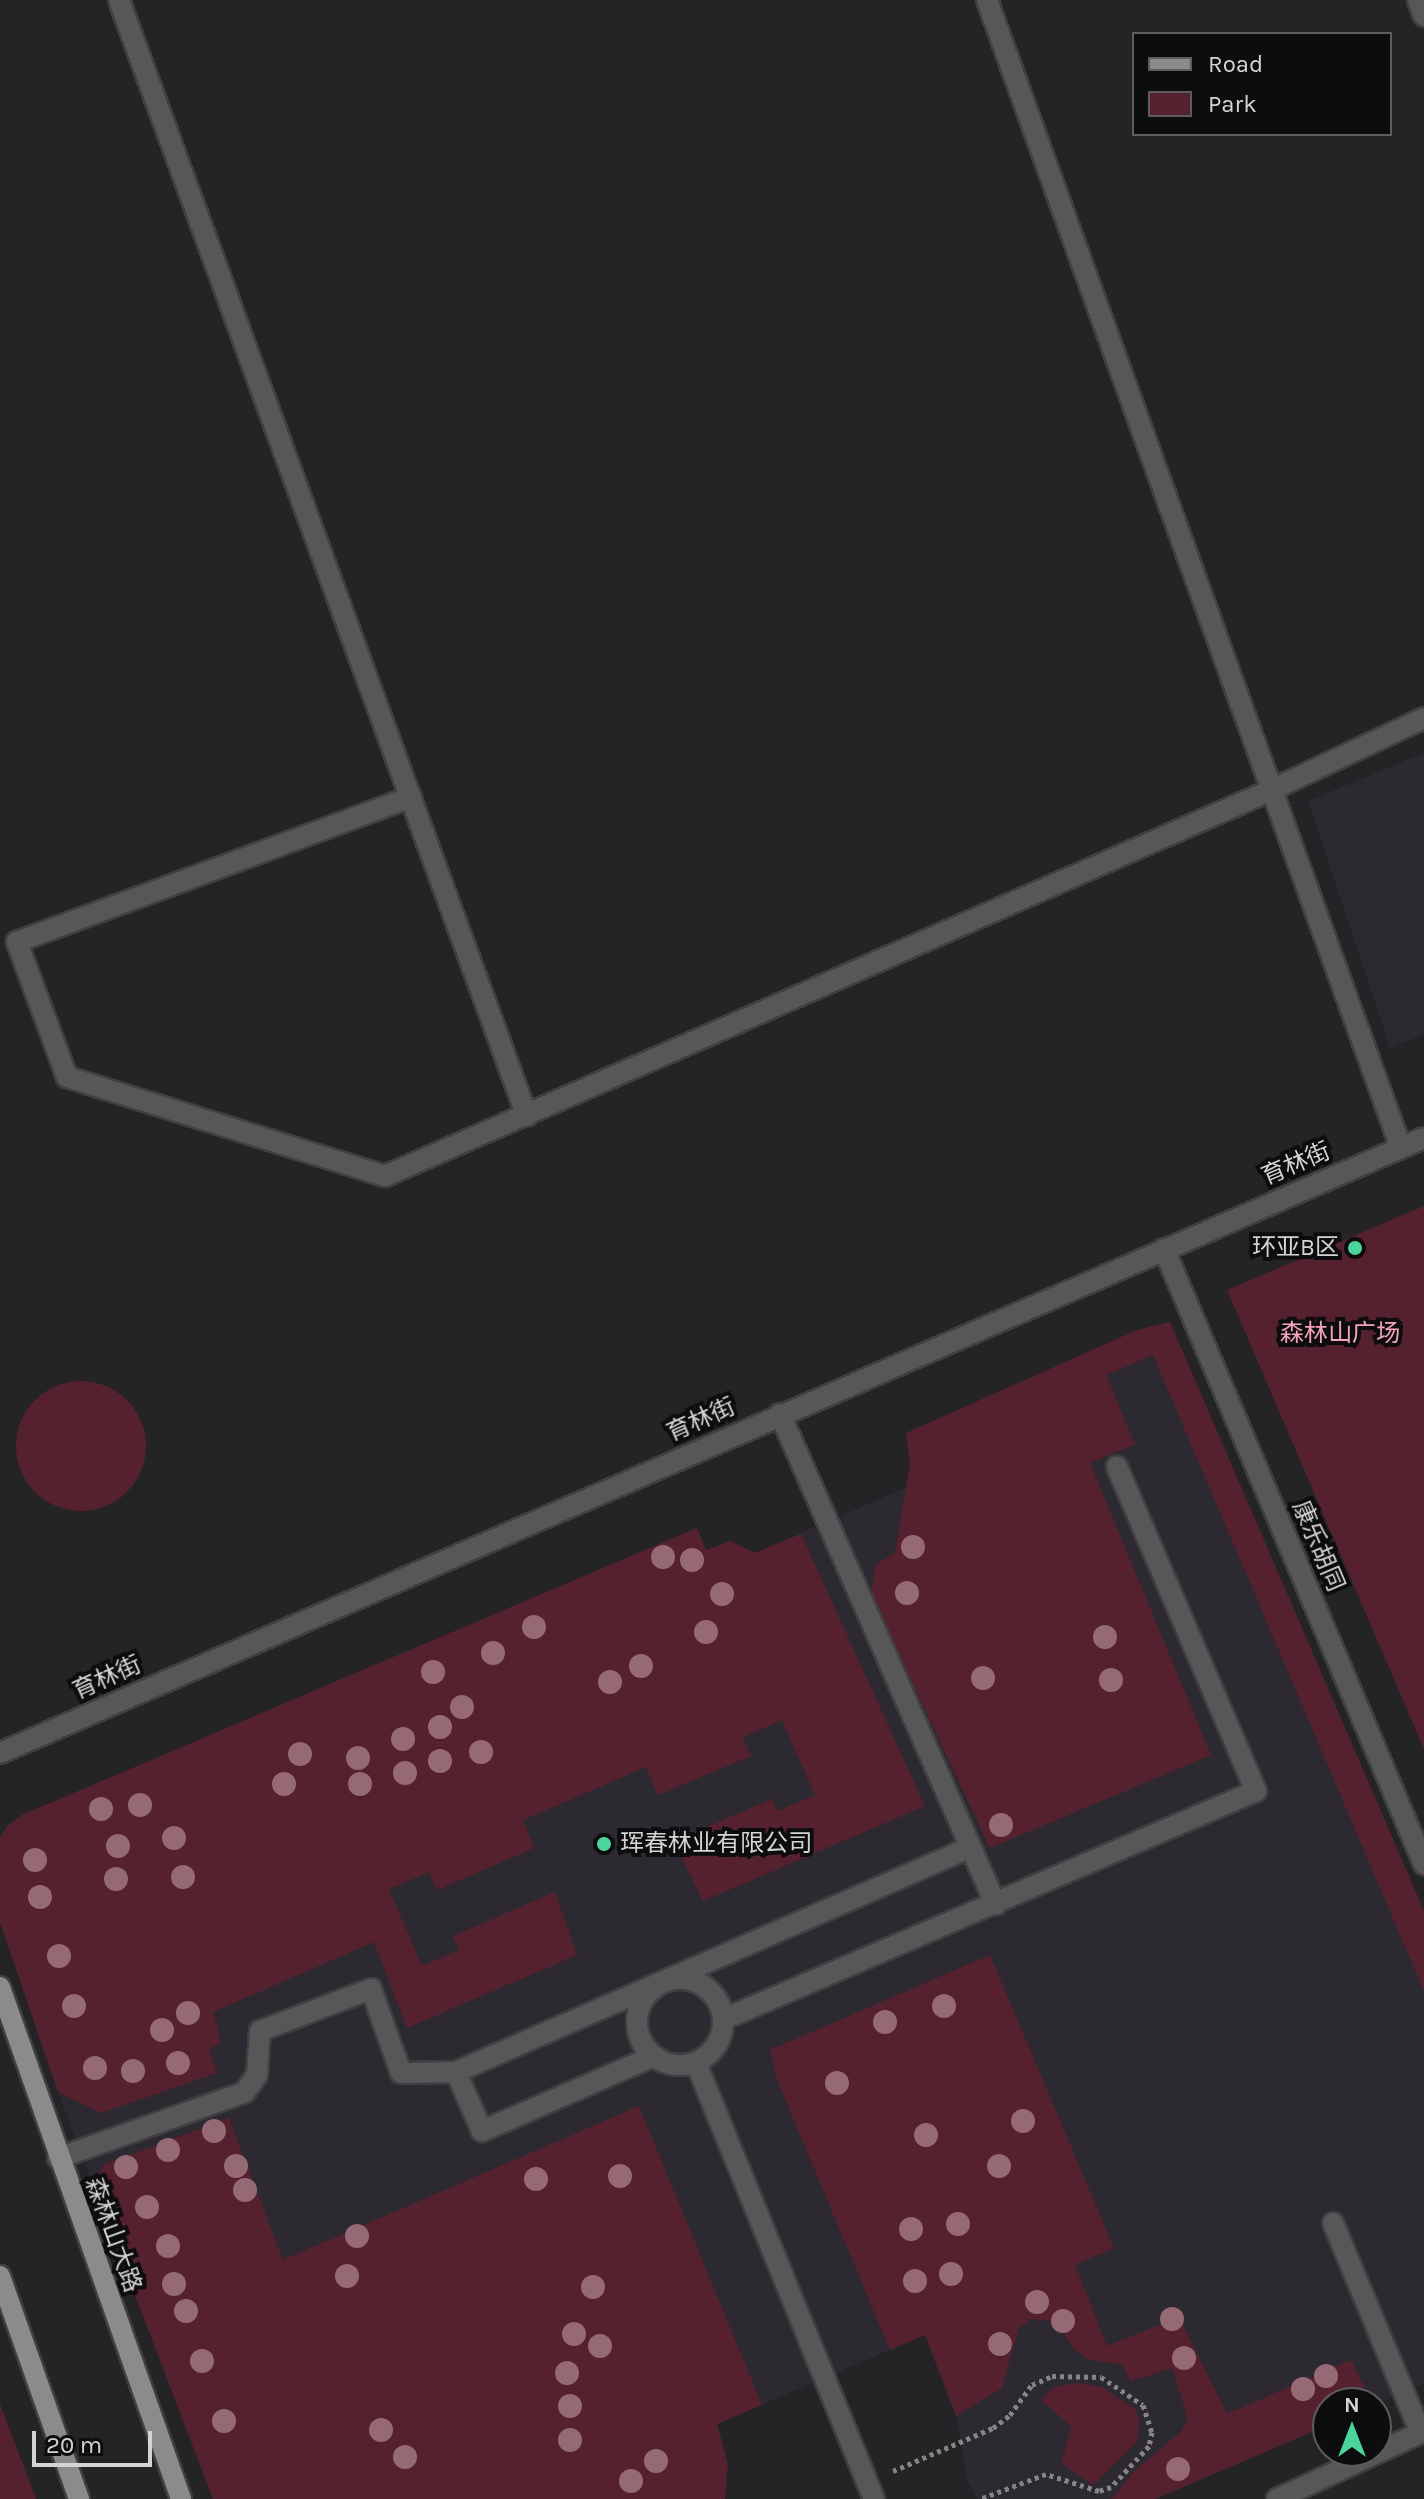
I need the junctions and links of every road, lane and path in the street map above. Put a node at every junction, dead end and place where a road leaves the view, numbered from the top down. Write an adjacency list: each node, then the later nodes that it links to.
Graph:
1 (119, 0): 7 (street)
2 (987, 0): 6 (street)
3 (1418, 0): 4 (street)
4 (1424, 16)
5 (1424, 718): 6 (street)
6 (1269, 791): 8 (street); 10 (street)
7 (411, 797): 8 (street); 8 (street)
8 (527, 1116)
9 (1424, 1138): 10 (street, 育林街)
10 (1401, 1148): 11 (street, 育林街)
11 (1164, 1249): 12 (street, 育林街); 16 (street, 康乐胡同)
12 (780, 1414): 14 (street, 育林街); 15 (street)
13 (1117, 1467): 17 (street)
14 (0, 1753)
15 (971, 1847): 17 (street); 18 (street)
16 (1424, 1864)
17 (996, 1905): 20 (street)
18 (663, 1981): 20 (street); 21 (street); 23 (street)
19 (0, 1987): 24 (main road, 森林山大路)
20 (724, 2019): 22 (street)
21 (654, 2056): 22 (street); 23 (street)
22 (696, 2063): 28 (street)
23 (456, 2072): 24 (street)
24 (58, 2158): 30 (main road, 森林山大路)
25 (1333, 2223): 27 (street)
26 (0, 2276): 29 (main road)
27 (1422, 2432): 32 (street)
28 (870, 2490): 31 (path)
29 (79, 2499)
30 (181, 2499)
31 (980, 2499)
32 (1277, 2499)

